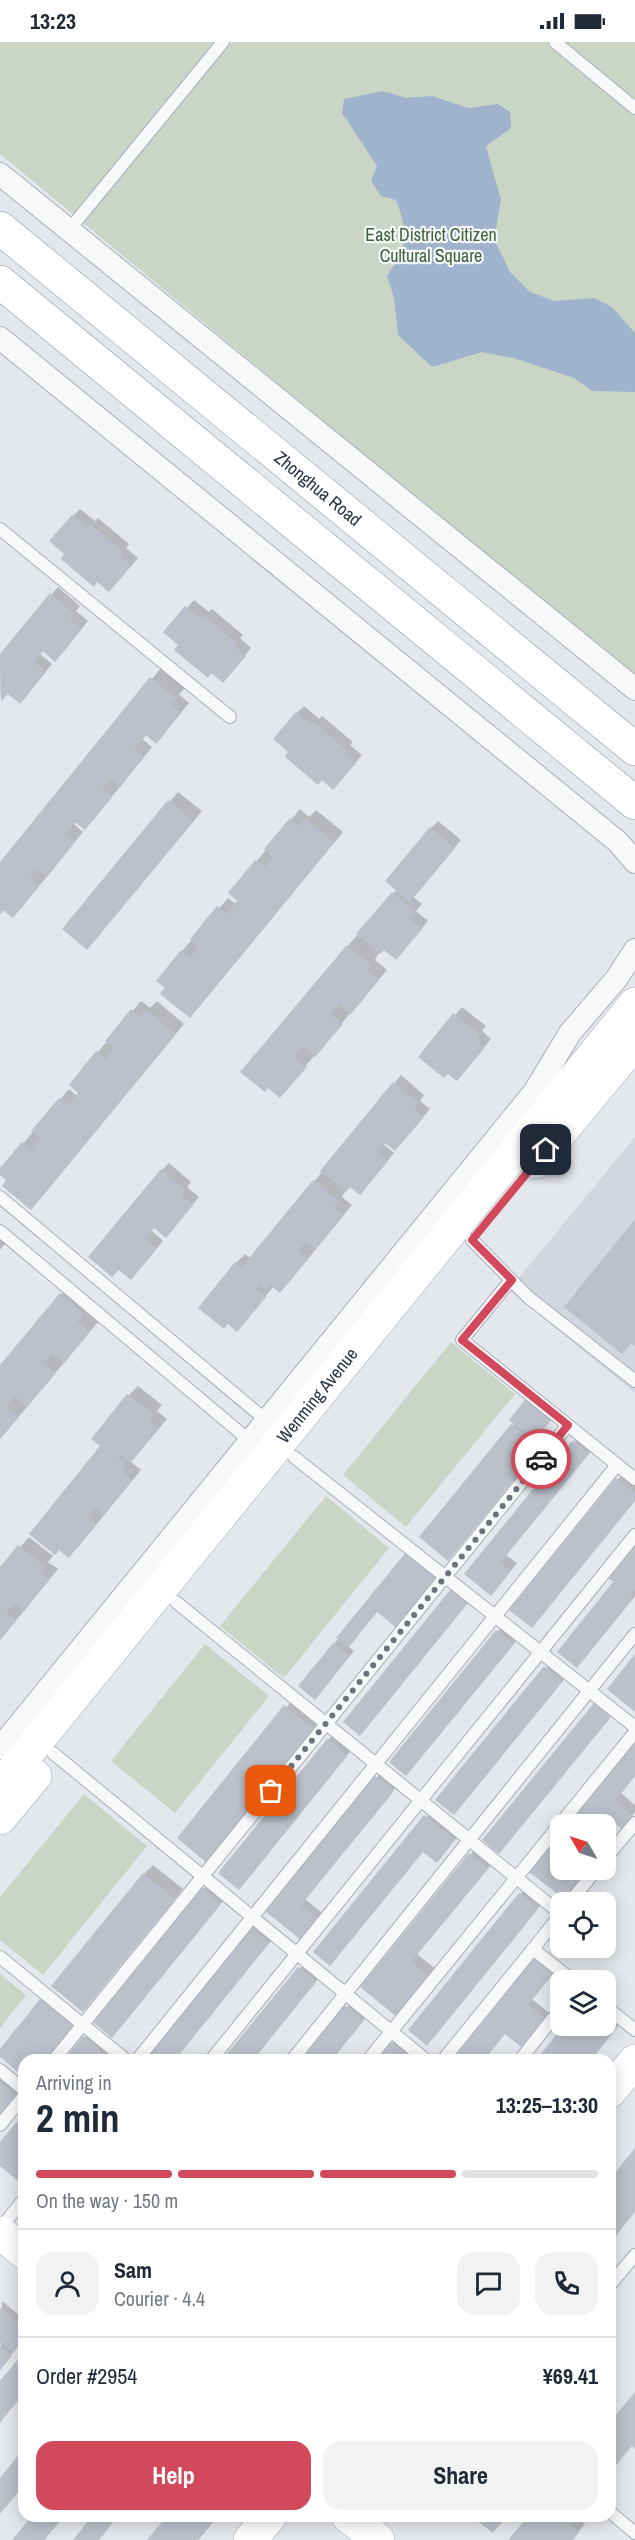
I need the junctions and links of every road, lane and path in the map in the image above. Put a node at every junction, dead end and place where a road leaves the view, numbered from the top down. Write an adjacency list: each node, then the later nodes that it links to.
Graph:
1 (223, 42): 6 (lane)
2 (555, 42): 3 (lane)
3 (635, 108)
4 (0, 174): 6 (street)
5 (0, 228): 12 (main road, Zhonghua Road)
6 (69, 230): 10 (street)
7 (0, 282): 13 (main road)
8 (0, 338): 14 (street)
9 (0, 529): 11 (lane)
10 (635, 689)
11 (230, 717)
12 (635, 749)
13 (635, 803)
14 (635, 862)
15 (635, 950): 23 (street)
16 (635, 1004): 42 (main road, Wenming Avenue)
17 (635, 1042): 20 (main road, Wenming Avenue)
18 (0, 1197): 23 (lane)
19 (0, 1231): 25 (lane)
20 (472, 1240): 21 (lane); 26 (main road, Wenming Avenue)
21 (512, 1280): 22 (lane); 24 (lane)
22 (635, 1381)
23 (267, 1421): 25 (street)
24 (568, 1425): 27 (lane); 30 (lane)
25 (250, 1441): 39 (street)
26 (294, 1457): 30 (lane); 31 (main road, Wenming Avenue)
27 (617, 1465): 28 (lane); 32 (lane)
28 (635, 1479)
29 (635, 1535): 34 (lane)
30 (445, 1577): 32 (lane); 36 (lane)
31 (176, 1602): 36 (lane); 40 (main road, Wenming Avenue)
32 (495, 1616): 34 (lane); 41 (lane)
33 (635, 1634): 35 (lane)
34 (540, 1652): 35 (lane); 43 (lane)
35 (589, 1691): 37 (lane); 46 (lane)
36 (326, 1724): 41 (lane); 48 (lane)
37 (635, 1727)
38 (635, 1732): 49 (lane)
39 (0, 1749)
40 (53, 1753): 44 (main road, Wenming Avenue); 48 (lane)
41 (375, 1764): 43 (lane); 53 (lane)
42 (0, 1788)
43 (420, 1801): 46 (lane); 56 (lane)
44 (0, 1818)
45 (635, 1822): 47 (lane)
46 (469, 1840): 49 (lane); 59 (lane)
47 (616, 1846)
48 (203, 1876): 53 (lane); 62 (lane)
49 (515, 1878): 52 (lane); 64 (lane)
50 (588, 1880): 51 (lane)
51 (578, 1892)
52 (550, 1905)
53 (252, 1917): 56 (lane); 67 (lane)
54 (550, 1928): 55 (lane)
55 (533, 1949): 58 (lane); 72 (lane)
56 (297, 1953): 59 (lane); 68 (lane)
57 (0, 1957): 62 (lane)
58 (559, 1970)
59 (346, 1993): 64 (lane); 69 (lane)
60 (616, 2015): 63 (lane)
61 (550, 2022): 73 (lane)
62 (82, 2024): 65 (lane); 66 (lane)
63 (635, 2030)
64 (391, 2031): 70 (lane); 71 (lane)
65 (59, 2054)
66 (119, 2054)
67 (142, 2054)
68 (216, 2054)
69 (297, 2054)
70 (373, 2054)
71 (419, 2054)
72 (448, 2054)
73 (525, 2054)
74 (635, 2061): 76 (main road)
75 (0, 2070): 77 (lane)
76 (616, 2084)
77 (18, 2085)
78 (18, 2103): 79 (lane)
79 (0, 2125)
80 (18, 2207): 81 (lane)
81 (0, 2231): 82 (main road)
82 (18, 2247)
83 (635, 2255): 84 (lane)
84 (616, 2278)
85 (616, 2517): 88 (lane)
86 (265, 2522): 89 (main road)
87 (356, 2522): 90 (main road)
88 (635, 2533)
89 (250, 2540)
90 (378, 2540)

